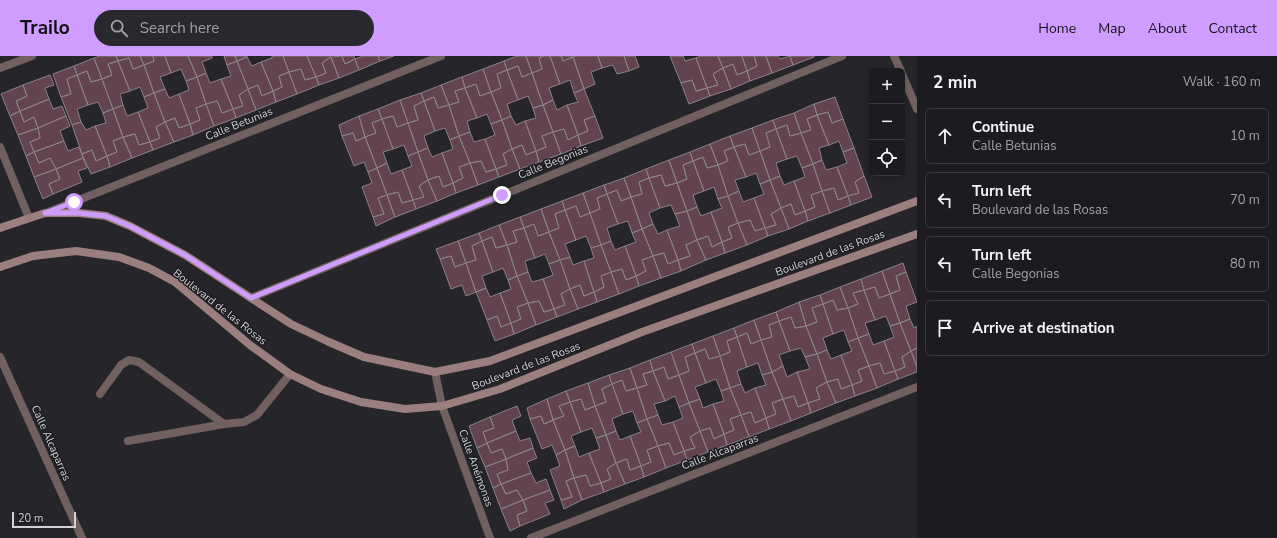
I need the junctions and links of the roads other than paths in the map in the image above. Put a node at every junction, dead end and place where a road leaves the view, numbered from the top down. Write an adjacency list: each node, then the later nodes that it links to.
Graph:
1 (32, 56): 5 (street)
2 (441, 56): 11 (street, Calle Betunias)
3 (842, 56): 16 (street, Calle Begonias)
4 (894, 56): 6 (street)
5 (0, 68)
6 (900, 68)
7 (905, 81): 8 (street)
8 (917, 109)
9 (0, 146): 12 (street)
10 (917, 201): 18 (street, Boulevard de las Rosas)
11 (45, 213): 12 (street, Boulevard de las Rosas); 16 (street, Boulevard de las Rosas)
12 (29, 218): 13 (street, Boulevard de las Rosas)
13 (0, 228)
14 (917, 234): 22 (street, Boulevard de las Rosas)
15 (0, 267): 19 (street, Boulevard de las Rosas)
16 (251, 298): 18 (street, Boulevard de las Rosas)
17 (0, 358): 25 (street, Calle Alcaparras)
18 (435, 372): 22 (street, Calle Anémonas)
19 (290, 374): 22 (street, Boulevard de las Rosas); 23 (street)
20 (917, 387): 27 (street, Calle Alcaparras)
21 (100, 394): 23 (street)
22 (442, 406): 26 (street, Calle Anémonas)
23 (224, 424): 24 (street)
24 (128, 441)
25 (82, 538)
26 (490, 538)
27 (531, 538)

